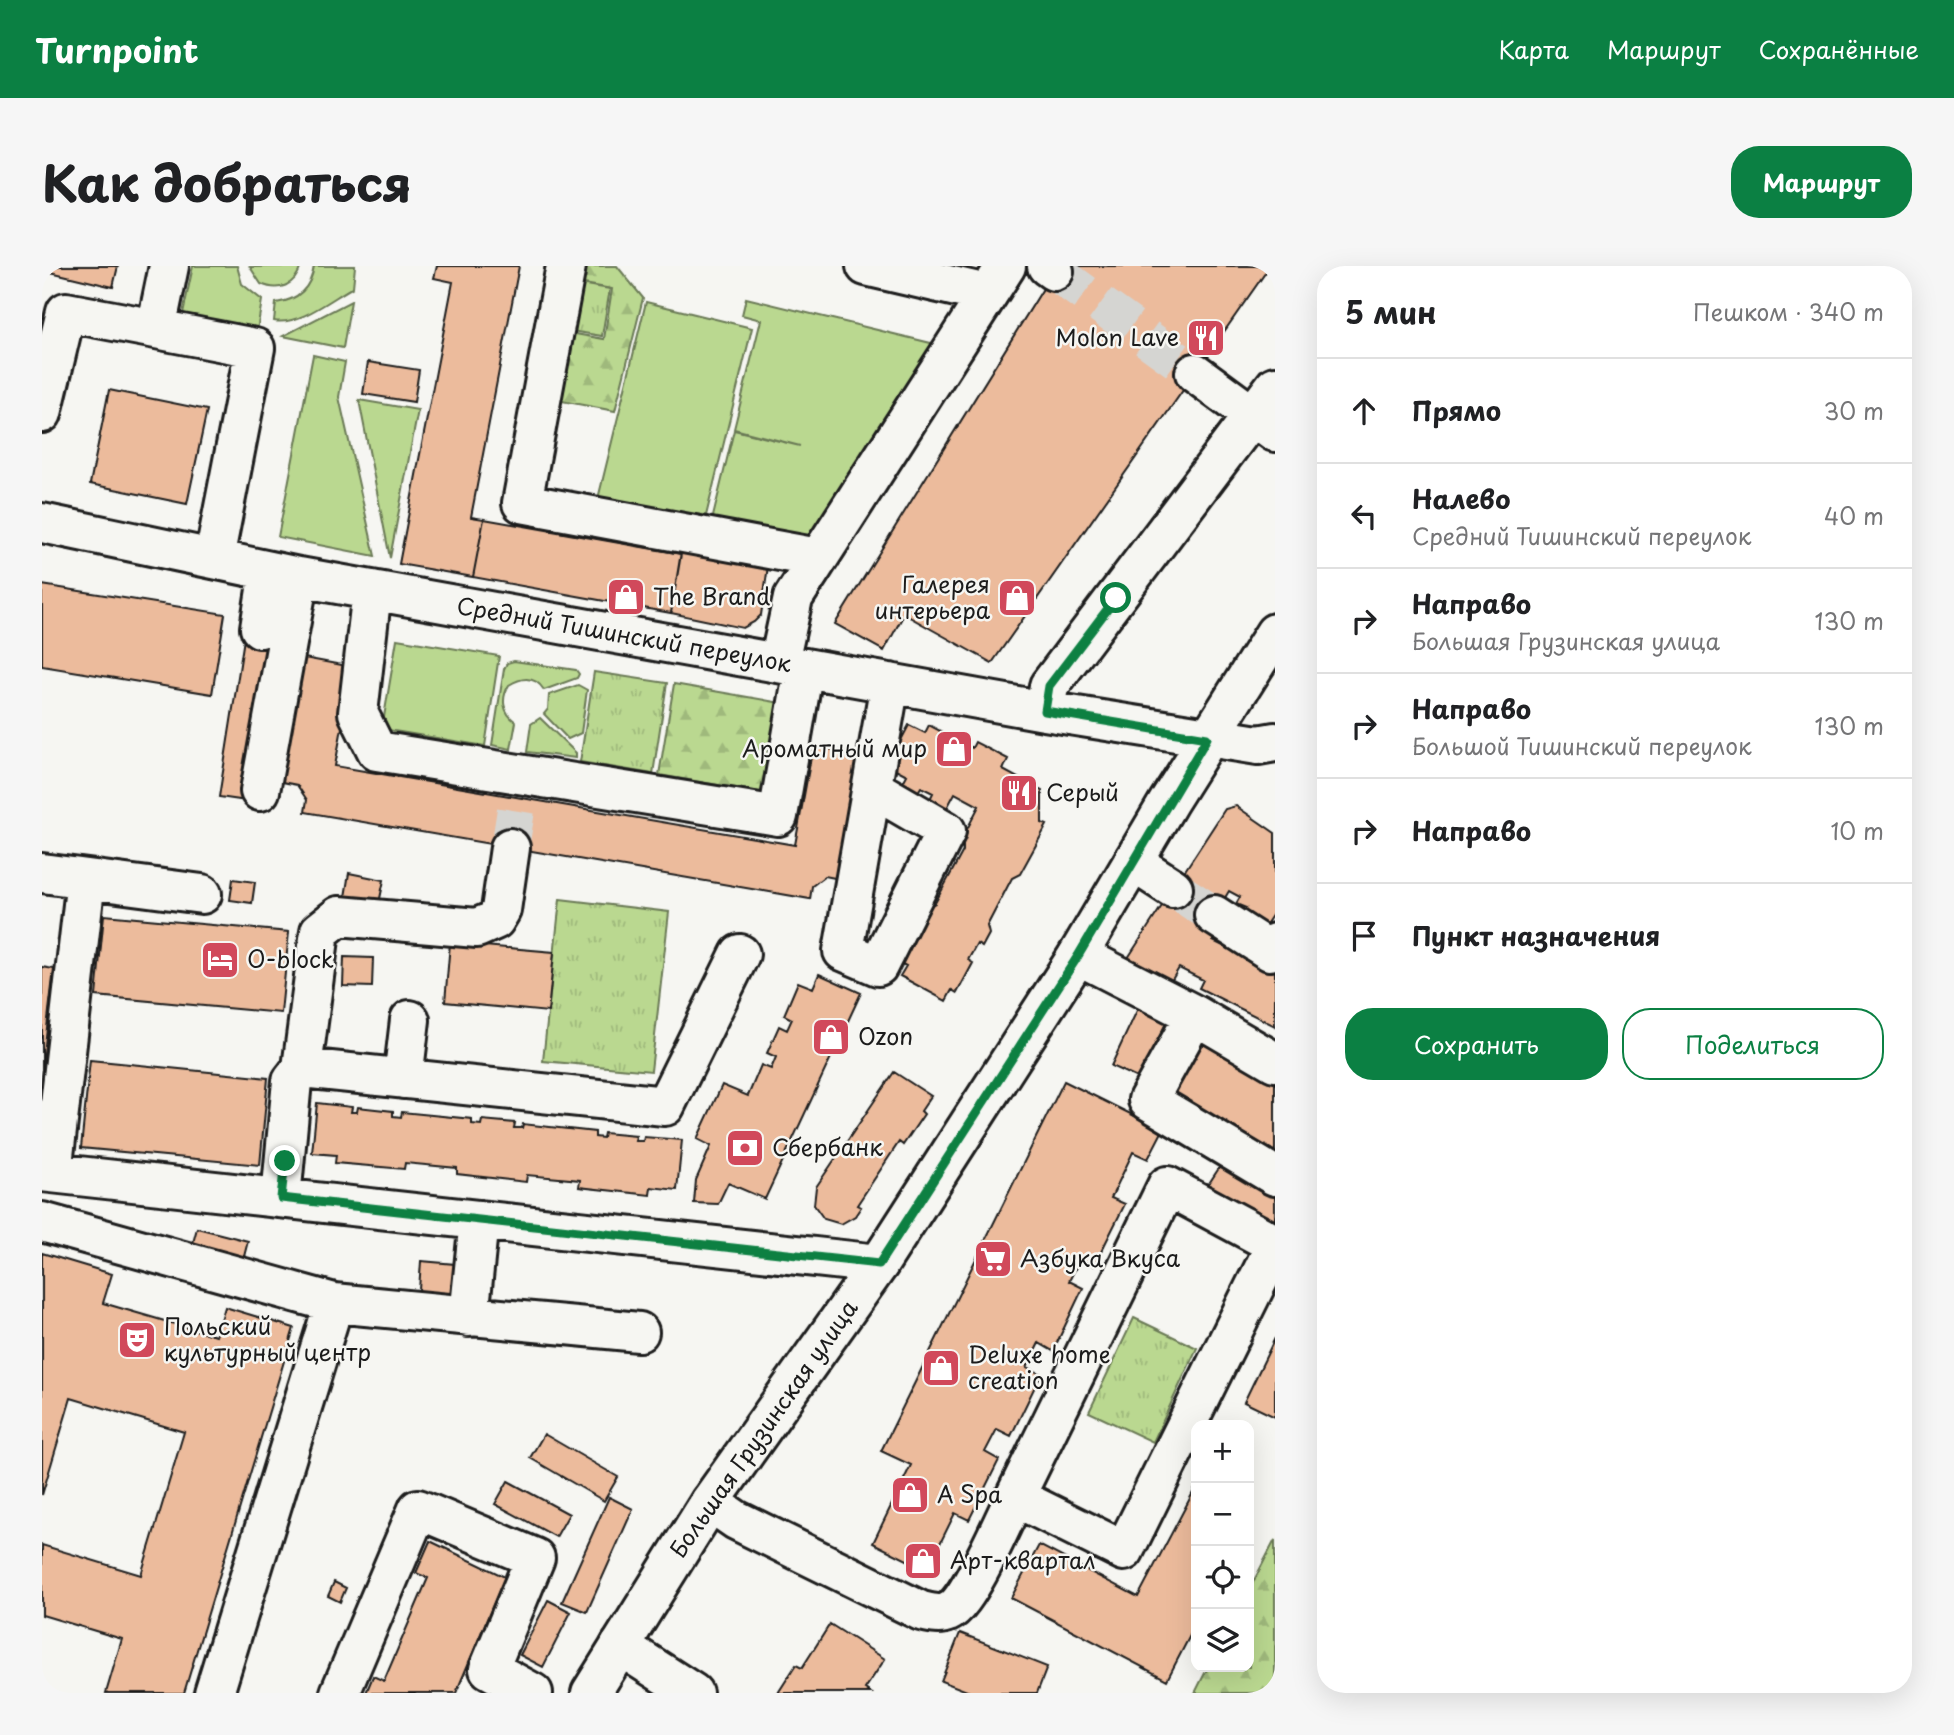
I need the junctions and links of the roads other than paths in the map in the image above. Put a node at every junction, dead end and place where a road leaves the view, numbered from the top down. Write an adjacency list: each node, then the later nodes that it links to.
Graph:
1 (169, 266): 6 (street)
2 (566, 266): 11 (street)
3 (866, 266): 4 (street)
4 (996, 280): 11 (street)
5 (54, 310): 6 (street); 9 (street)
6 (156, 329): 12 (street)
7 (1195, 373): 8 (street)
8 (1268, 411): 19 (street)
9 (42, 413)
10 (42, 523): 12 (street, Средний Тишинский переулок)
11 (818, 558): 17 (street)
12 (214, 559): 13 (street, Средний Тишинский переулок)
13 (284, 574): 14 (street, Средний Тишинский переулок); 15 (street); 23 (street)
14 (372, 590): 17 (street, Средний Тишинский переулок); 17 (street)
15 (260, 628)
16 (1275, 633): 20 (street, Большая Грузинская улица)
17 (791, 666): 18 (street, Средний Тишинский переулок)
18 (890, 683): 19 (street, Средний Тишинский переулок); 22 (street)
19 (1045, 711): 20 (street, Средний Тишинский переулок)
20 (1207, 738): 21 (street, Средний Тишинский переулок); 25 (street, Большая Грузинская улица)
21 (1275, 742)
22 (872, 788)
23 (260, 791)
24 (510, 848): 37 (street)
25 (1133, 862): 28 (street); 33 (street, Большая Грузинская улица)
26 (42, 873): 27 (street)
27 (86, 879): 29 (street); 39 (street)
28 (1173, 888)
29 (202, 894)
30 (1214, 915): 31 (street)
31 (1275, 943)
32 (740, 954): 38 (street)
33 (1078, 956): 34 (street); 45 (street, Большая Грузинская улица)
34 (1195, 1015): 36 (street); 40 (street)
35 (410, 1020): 38 (street)
36 (1275, 1062)
37 (302, 1068): 38 (street); 41 (street)
38 (403, 1079)
39 (47, 1172): 41 (street)
40 (1275, 1176)
41 (281, 1198): 42 (street)
42 (479, 1220): 45 (street); 47 (street)
43 (42, 1222): 46 (street)
44 (1275, 1245): 49 (street); 49 (street)
45 (879, 1264): 50 (street, Большая Грузинская улица)
46 (334, 1303): 47 (street); 53 (street)
47 (468, 1317): 48 (street)
48 (639, 1332)
49 (1015, 1497): 50 (street)
50 (710, 1502): 51 (street, Большая Грузинская улица)
51 (620, 1646): 56 (street, Большая Грузинская улица); 57 (street)
52 (484, 1681): 54 (street); 55 (street)
53 (214, 1693)
54 (340, 1693)
55 (533, 1693)
56 (592, 1693)
57 (693, 1693)

